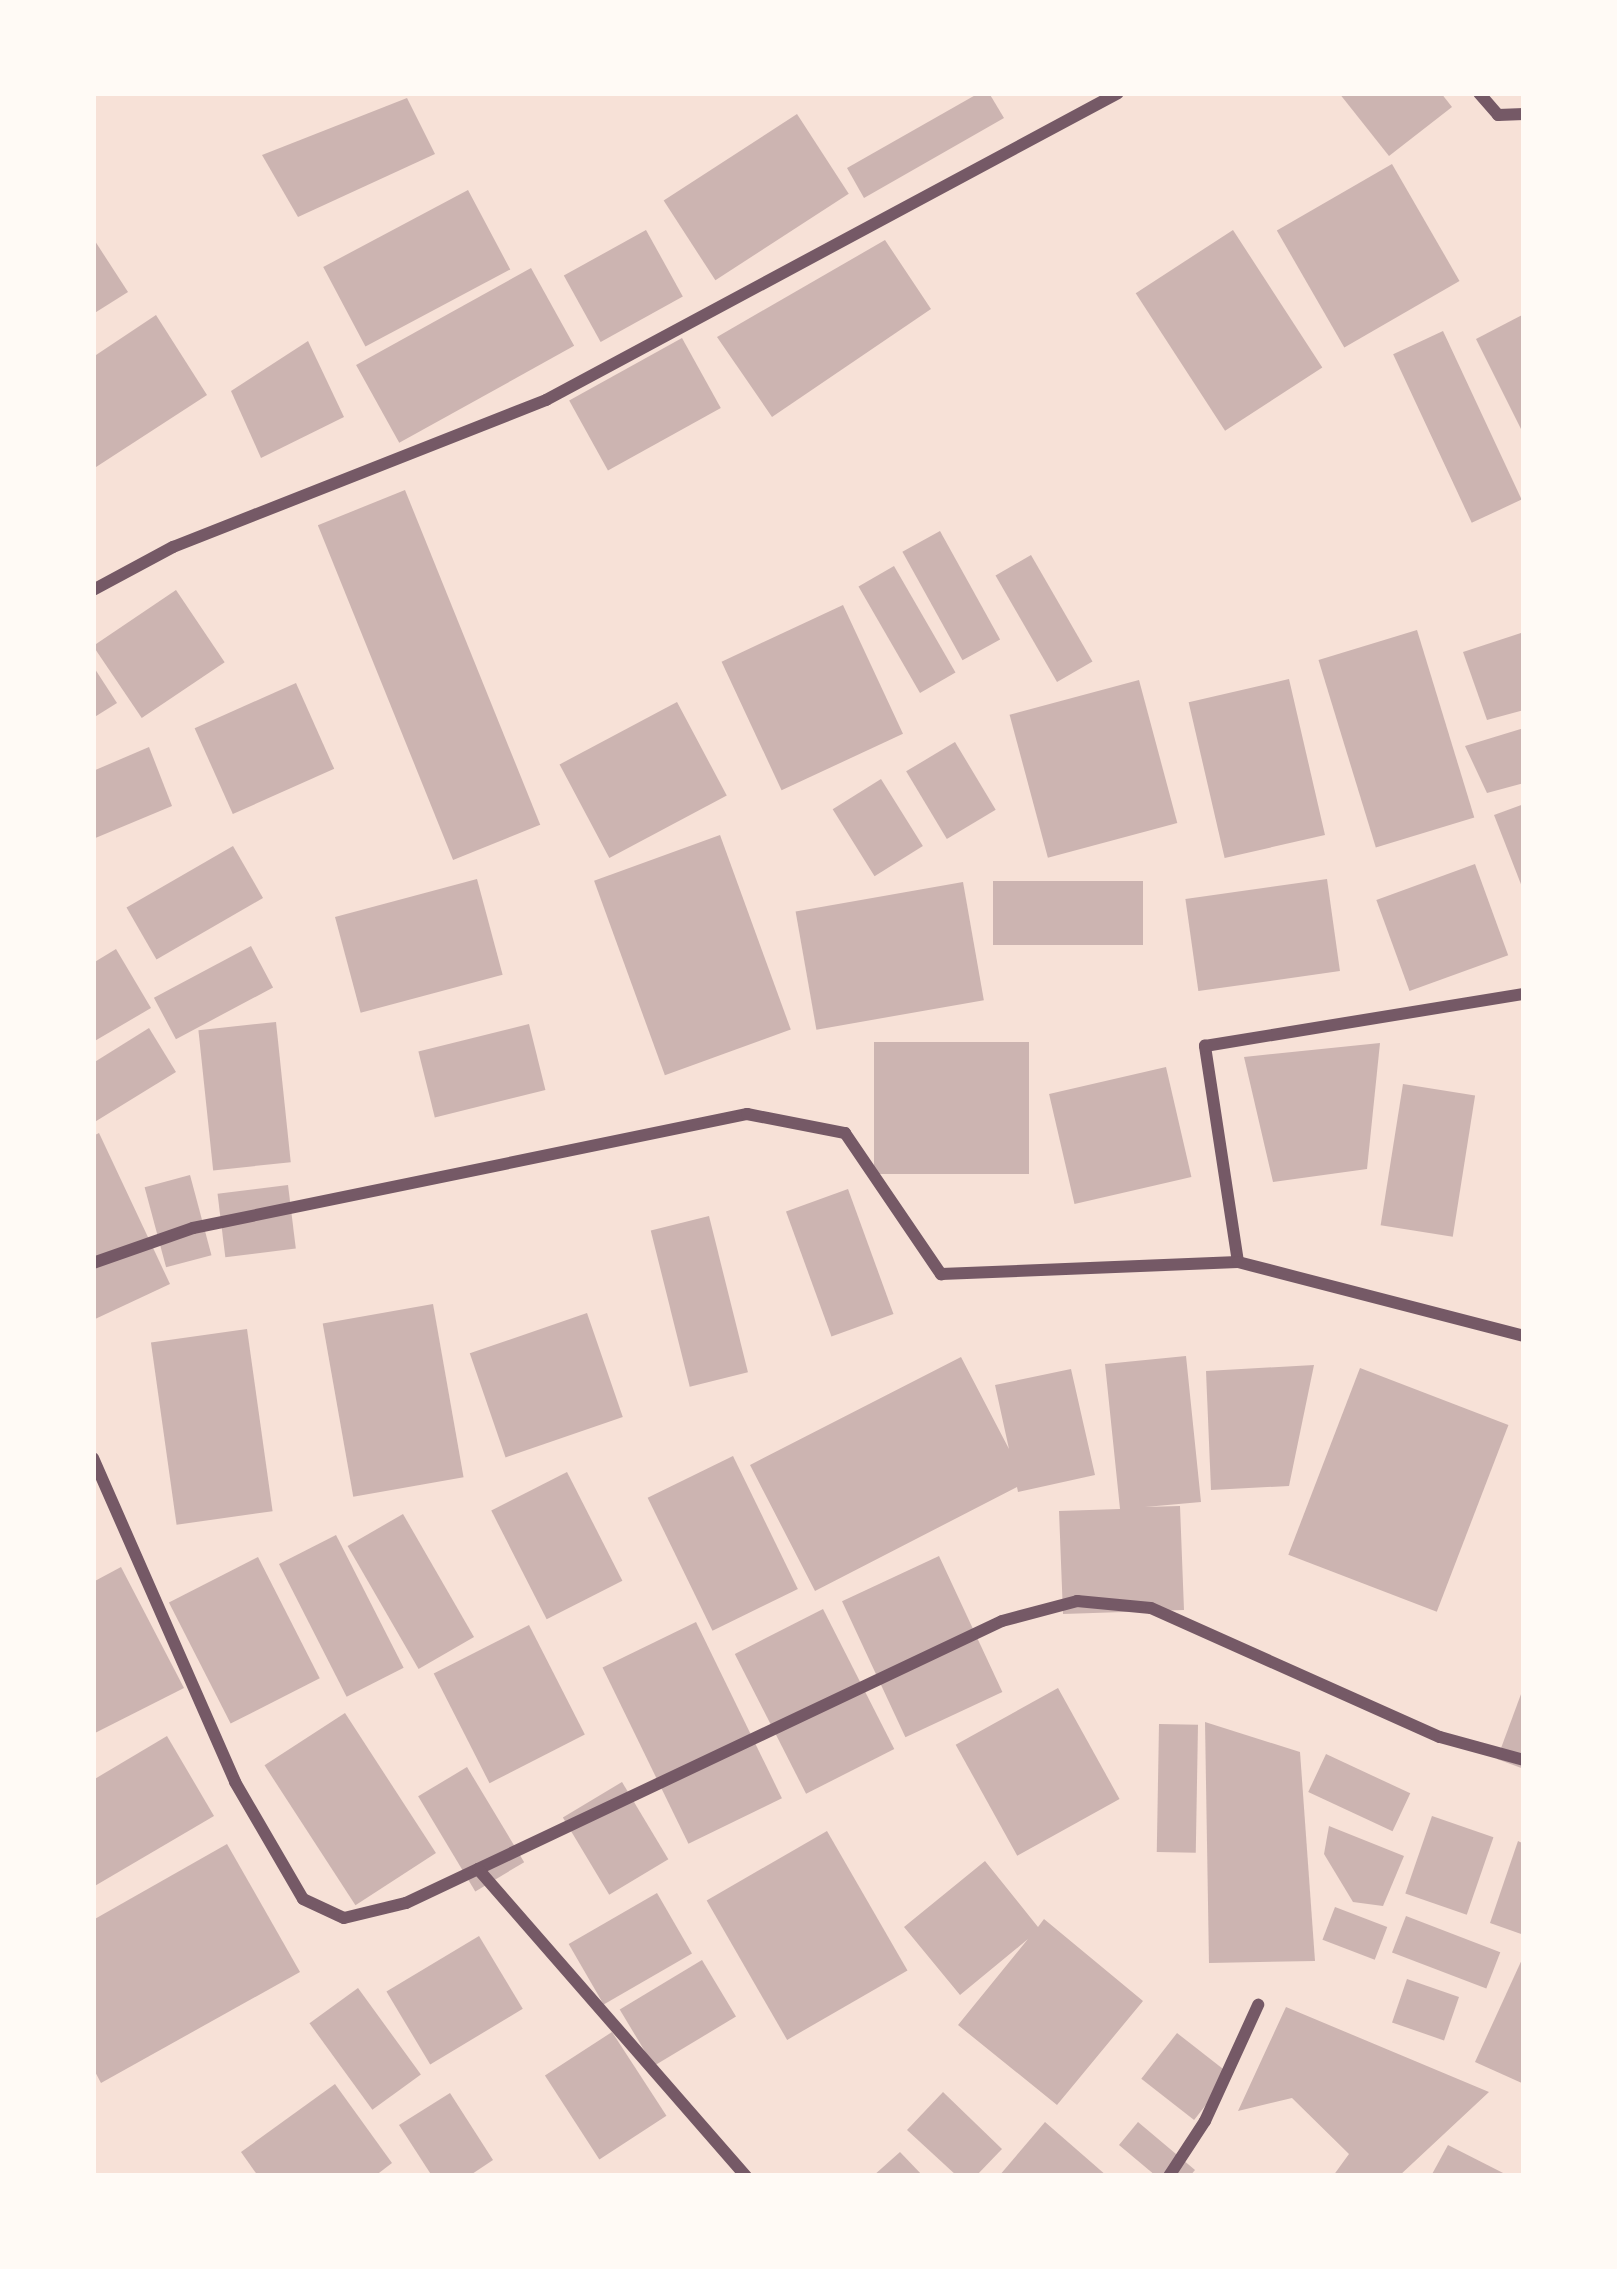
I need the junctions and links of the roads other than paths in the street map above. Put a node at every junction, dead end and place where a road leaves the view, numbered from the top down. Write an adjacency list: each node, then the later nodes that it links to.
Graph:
1 (1118, 93): 4 (street)
2 (1480, 93): 3 (street)
3 (1524, 114)
4 (93, 590)
5 (1524, 994): 6 (street)
6 (1238, 1262): 7 (street); 8 (street)
7 (93, 1263)
8 (1524, 1336)
9 (93, 1458): 11 (street)
10 (1524, 1760): 11 (street)
11 (478, 1869): 13 (street)
12 (1258, 2005): 14 (street)
13 (746, 2176)
14 (1168, 2176)

